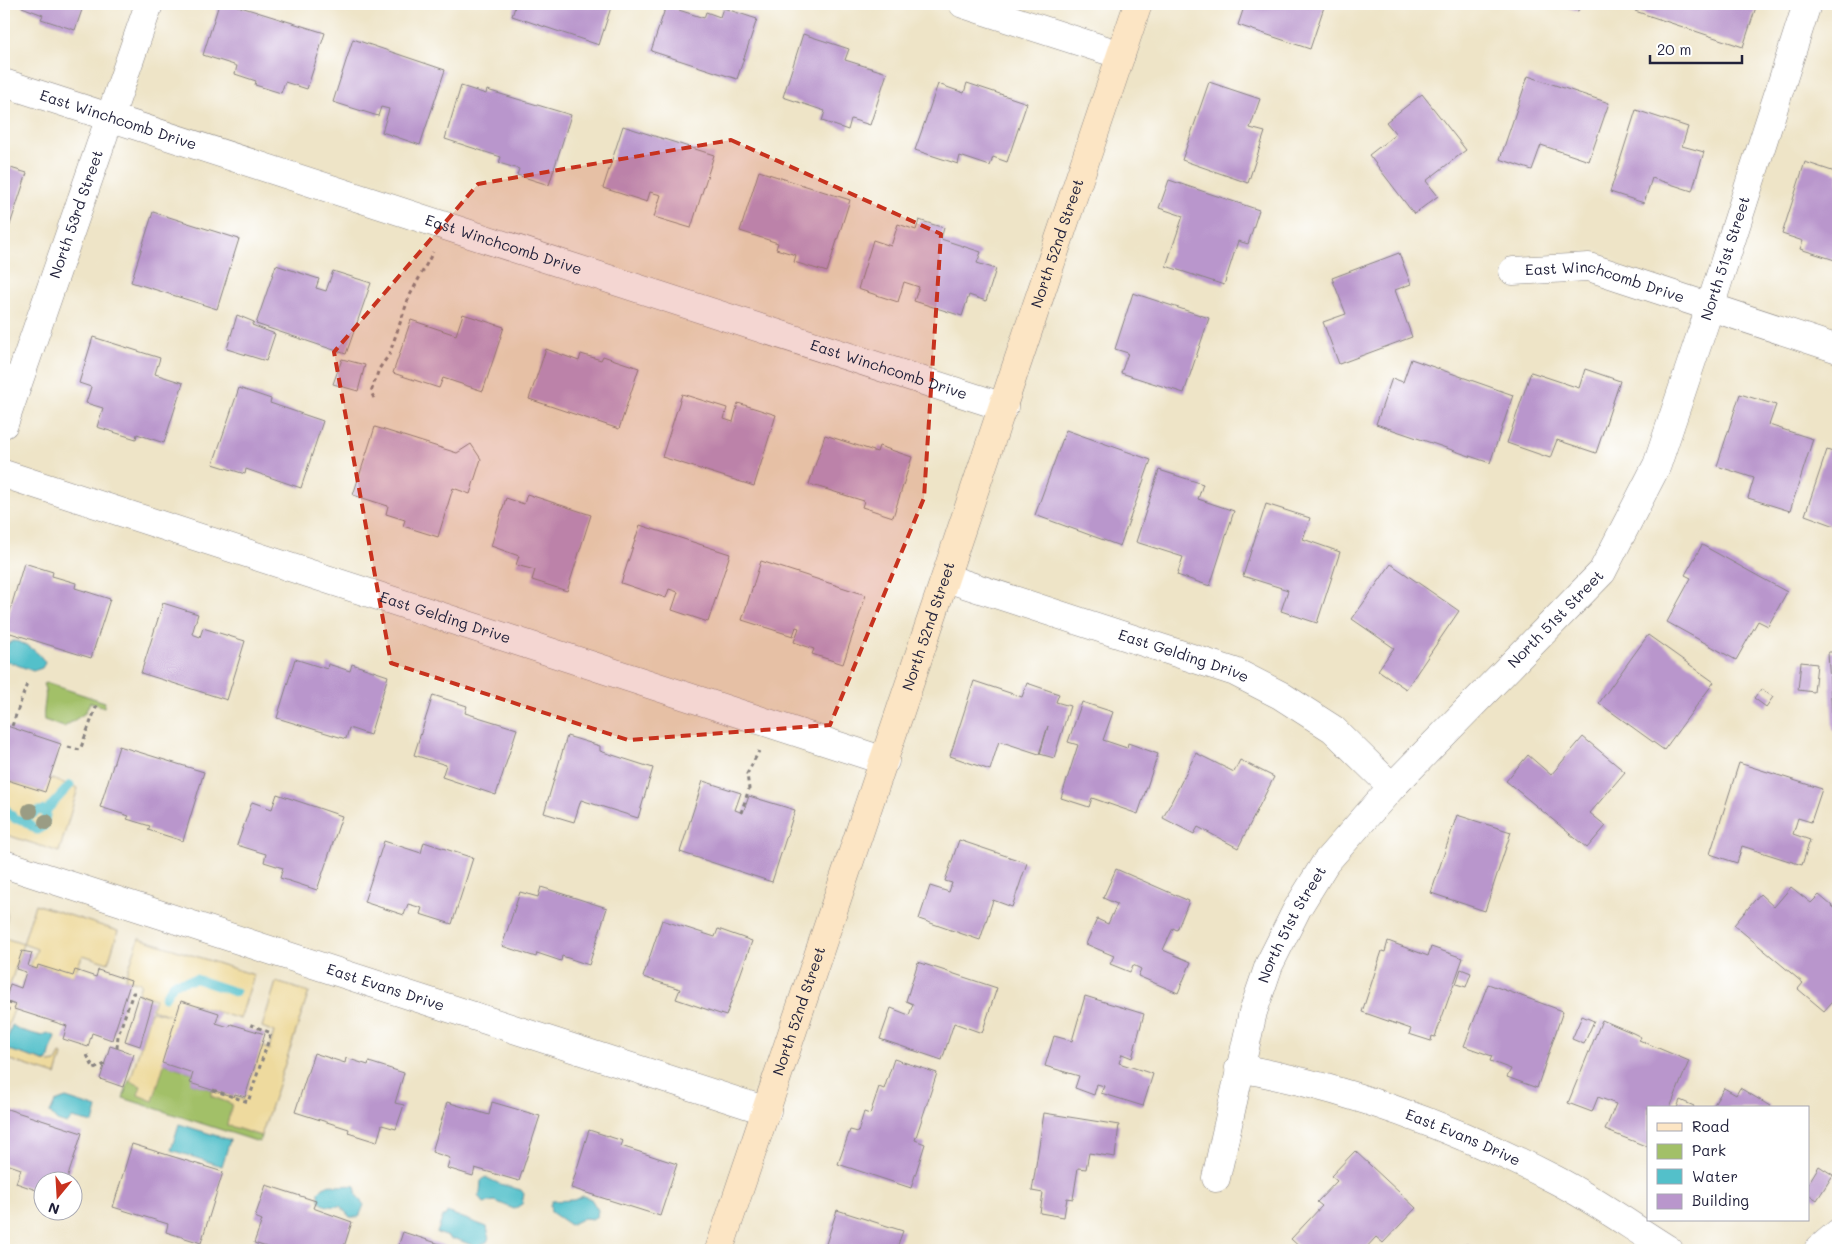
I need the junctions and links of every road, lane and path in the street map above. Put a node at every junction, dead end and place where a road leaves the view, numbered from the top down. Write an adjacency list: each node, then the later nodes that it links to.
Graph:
1 (149, 4): 7 (street, North 53rd Street)
2 (963, 4): 5 (street)
3 (1138, 4): 5 (street, North 52nd Street)
4 (1807, 4): 10 (street, North 51st Street)
5 (1121, 55): 13 (street, North 52nd Street)
6 (4, 83): 7 (street, East Winchcomb Drive)
7 (110, 118): 13 (street, East Winchcomb Drive); 14 (street, North 53rd Street)
8 (435, 249): 12 (path)
9 (1513, 272): 10 (street, East Winchcomb Drive)
10 (1710, 307): 11 (street, East Winchcomb Drive); 23 (street, North 51st Street)
11 (1838, 349)
12 (374, 398)
13 (1004, 407): 16 (street, North 52nd Street)
14 (4, 424)
15 (4, 474): 22 (street, East Gelding Drive)
16 (946, 578): 22 (street, North 52nd Street); 23 (street, East Gelding Drive)
17 (28, 684): 19 (path)
18 (97, 705): 20 (path)
19 (12, 726)
20 (68, 747)
21 (760, 748): 24 (path)
22 (885, 761): 35 (street, North 52nd Street)
23 (1392, 787): 33 (street, North 51st Street)
24 (741, 813)
25 (4, 864): 35 (street, East Evans Drive)
26 (136, 993): 30 (path)
27 (10, 1003): 29 (path)
28 (249, 1024): 34 (path)
29 (6, 1028)
30 (117, 1048)
31 (87, 1055): 32 (path)
32 (105, 1064)
33 (1239, 1068): 36 (street, North 51st Street); 39 (street, East Evans Drive)
34 (212, 1090)
35 (767, 1111): 38 (street, North 52nd Street)
36 (1216, 1178)
37 (1838, 1233): 40 (street)
38 (719, 1250)
39 (1669, 1250)
40 (1818, 1250)

